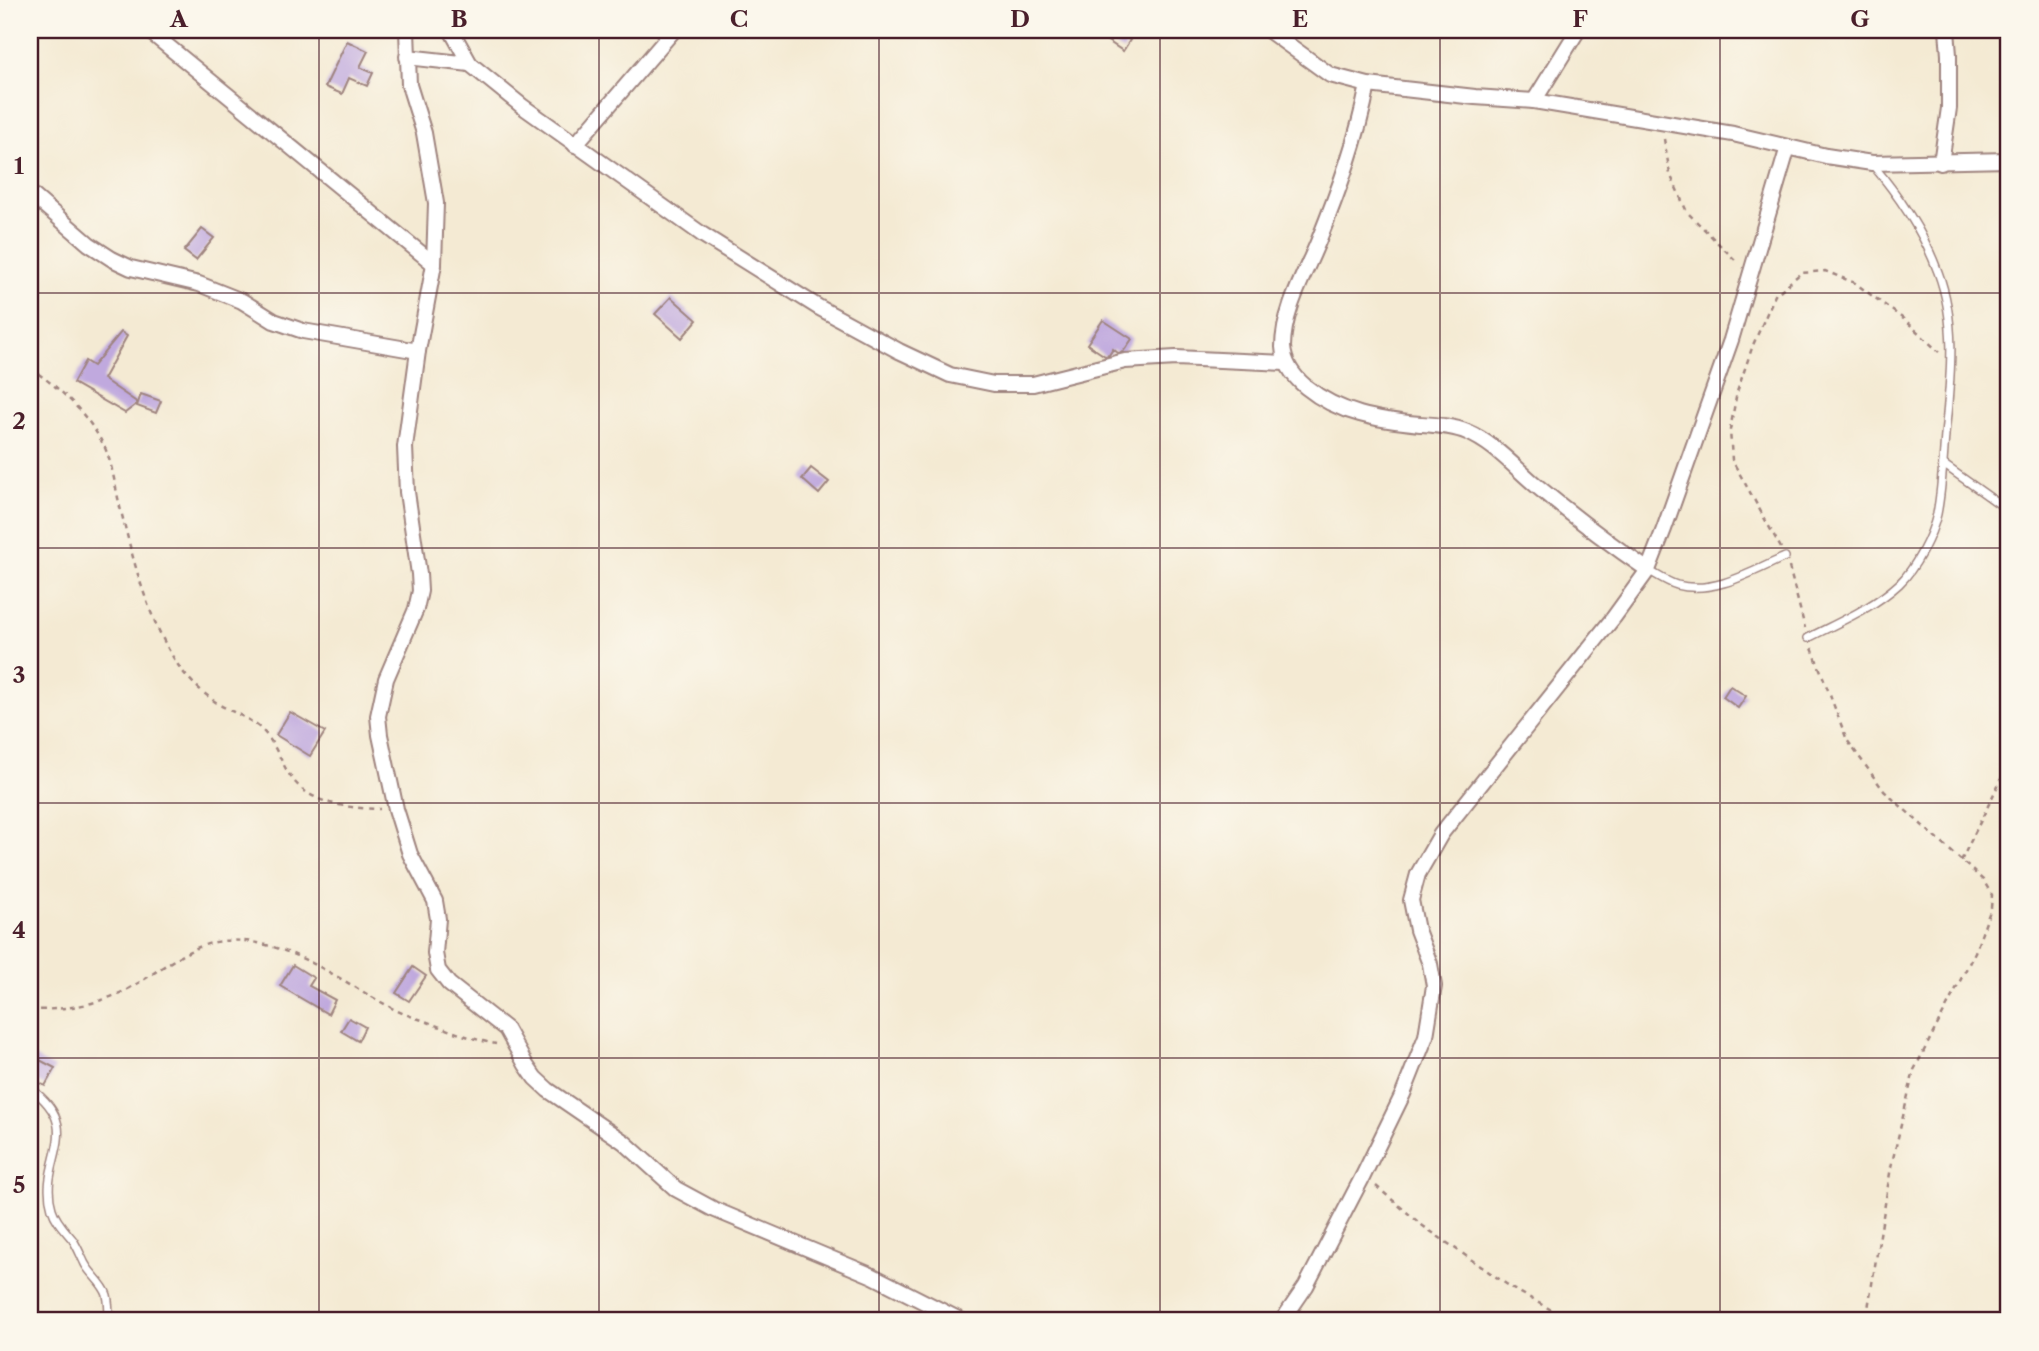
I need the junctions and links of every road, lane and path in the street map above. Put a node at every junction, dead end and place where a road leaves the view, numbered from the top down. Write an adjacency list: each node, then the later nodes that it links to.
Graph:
1 (148, 30): 19 (street)
2 (407, 30): 8 (street)
3 (451, 30): 9 (street)
4 (674, 30): 13 (street)
5 (1268, 30): 10 (street)
6 (1578, 30): 11 (street)
7 (1947, 30): 17 (street)
8 (407, 57): 9 (street); 19 (street)
9 (470, 64): 13 (street)
10 (1368, 85): 11 (street); 22 (street)
11 (1534, 101): 12 (street)
12 (1661, 122): 14 (street); 20 (path)
13 (575, 145): 22 (street)
14 (1788, 147): 16 (street); 20 (street)
15 (2009, 160): 17 (street)
16 (1872, 163): 17 (street); 23 (lane)
17 (1941, 163)
18 (30, 193): 21 (street)
19 (434, 264): 21 (street)
20 (1751, 275): 28 (street)
21 (418, 351): 31 (street)
22 (1286, 363): 28 (street)
23 (1952, 363): 25 (lane); 27 (path)
24 (30, 369): 31 (path)
25 (1943, 464): 26 (lane); 29 (lane)
26 (2009, 512)
27 (1785, 557): 28 (lane); 29 (path)
28 (1648, 570): 36 (street)
29 (1808, 638): 32 (path)
30 (2009, 763): 32 (path)
31 (396, 809): 34 (street)
32 (1961, 861): 41 (path)
33 (30, 1010): 34 (path)
34 (516, 1048): 38 (street)
35 (30, 1088): 37 (lane)
36 (1363, 1176): 39 (street); 40 (path)
37 (109, 1321)
38 (962, 1321)
39 (1282, 1321)
40 (1571, 1321)
41 (1866, 1321)

